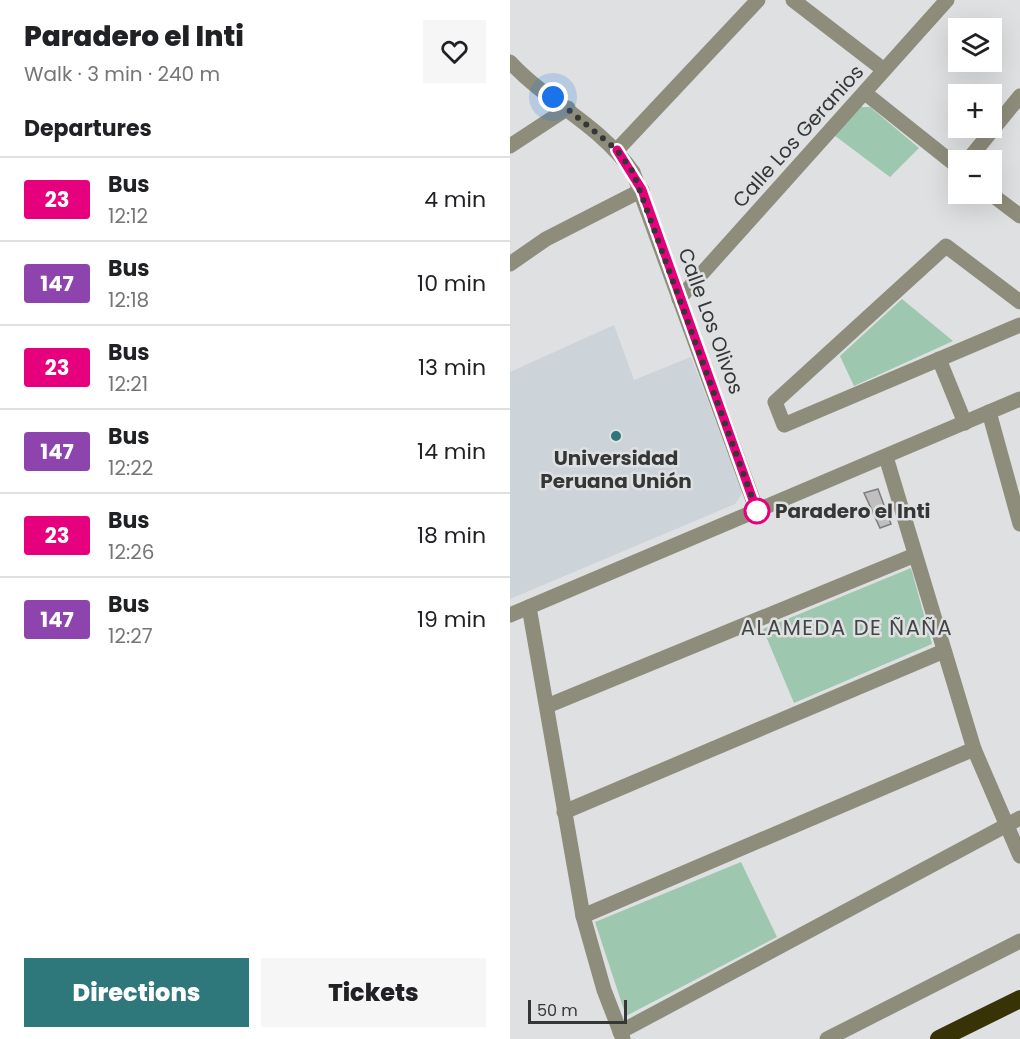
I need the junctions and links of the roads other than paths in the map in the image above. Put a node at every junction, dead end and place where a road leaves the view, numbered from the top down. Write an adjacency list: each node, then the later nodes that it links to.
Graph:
1 (758, 0): 11 (street)
2 (793, 0): 5 (street)
3 (946, 0): 5 (street, Calle Los Geranios)
4 (510, 62): 6 (street)
5 (884, 70): 7 (street, Calle Los Geranios)
6 (516, 80): 9 (street, Calle Los Olivos)
7 (865, 93): 13 (street); 18 (street, Calle Los Geranios)
8 (1020, 96): 12 (street)
9 (568, 108): 10 (street); 11 (street, Calle Los Olivos)
10 (510, 147)
11 (617, 150): 14 (street, Calle Los Olivos)
12 (976, 150)
13 (948, 160)
14 (642, 190): 17 (street); 18 (street, Calle Los Olivos)
15 (1002, 202): 16 (street)
16 (1020, 216)
17 (510, 264)
18 (680, 299): 26 (street, Calle Los Olivos)
19 (1020, 302): 21 (street)
20 (1020, 325): 21 (street)
21 (939, 359): 24 (street)
22 (1020, 399): 23 (street)
23 (989, 412): 24 (street); 27 (street)
24 (965, 423): 25 (street)
25 (886, 457): 26 (street); 28 (street)
26 (757, 511): 29 (street)
27 (1020, 524)
28 (915, 555): 31 (street); 32 (street)
29 (529, 607): 30 (street); 32 (street)
30 (510, 615)
31 (944, 651): 33 (street); 34 (street)
32 (547, 706): 34 (street)
33 (974, 749): 36 (street); 38 (street)
34 (564, 812): 38 (street)
35 (1020, 818): 36 (street)
36 (1005, 825): 37 (street); 41 (street)
37 (1020, 856)
38 (583, 916): 41 (street)
39 (1020, 941): 42 (street)
40 (1020, 999): 43 (highway)
41 (621, 1035)
42 (828, 1039)
43 (939, 1039)

